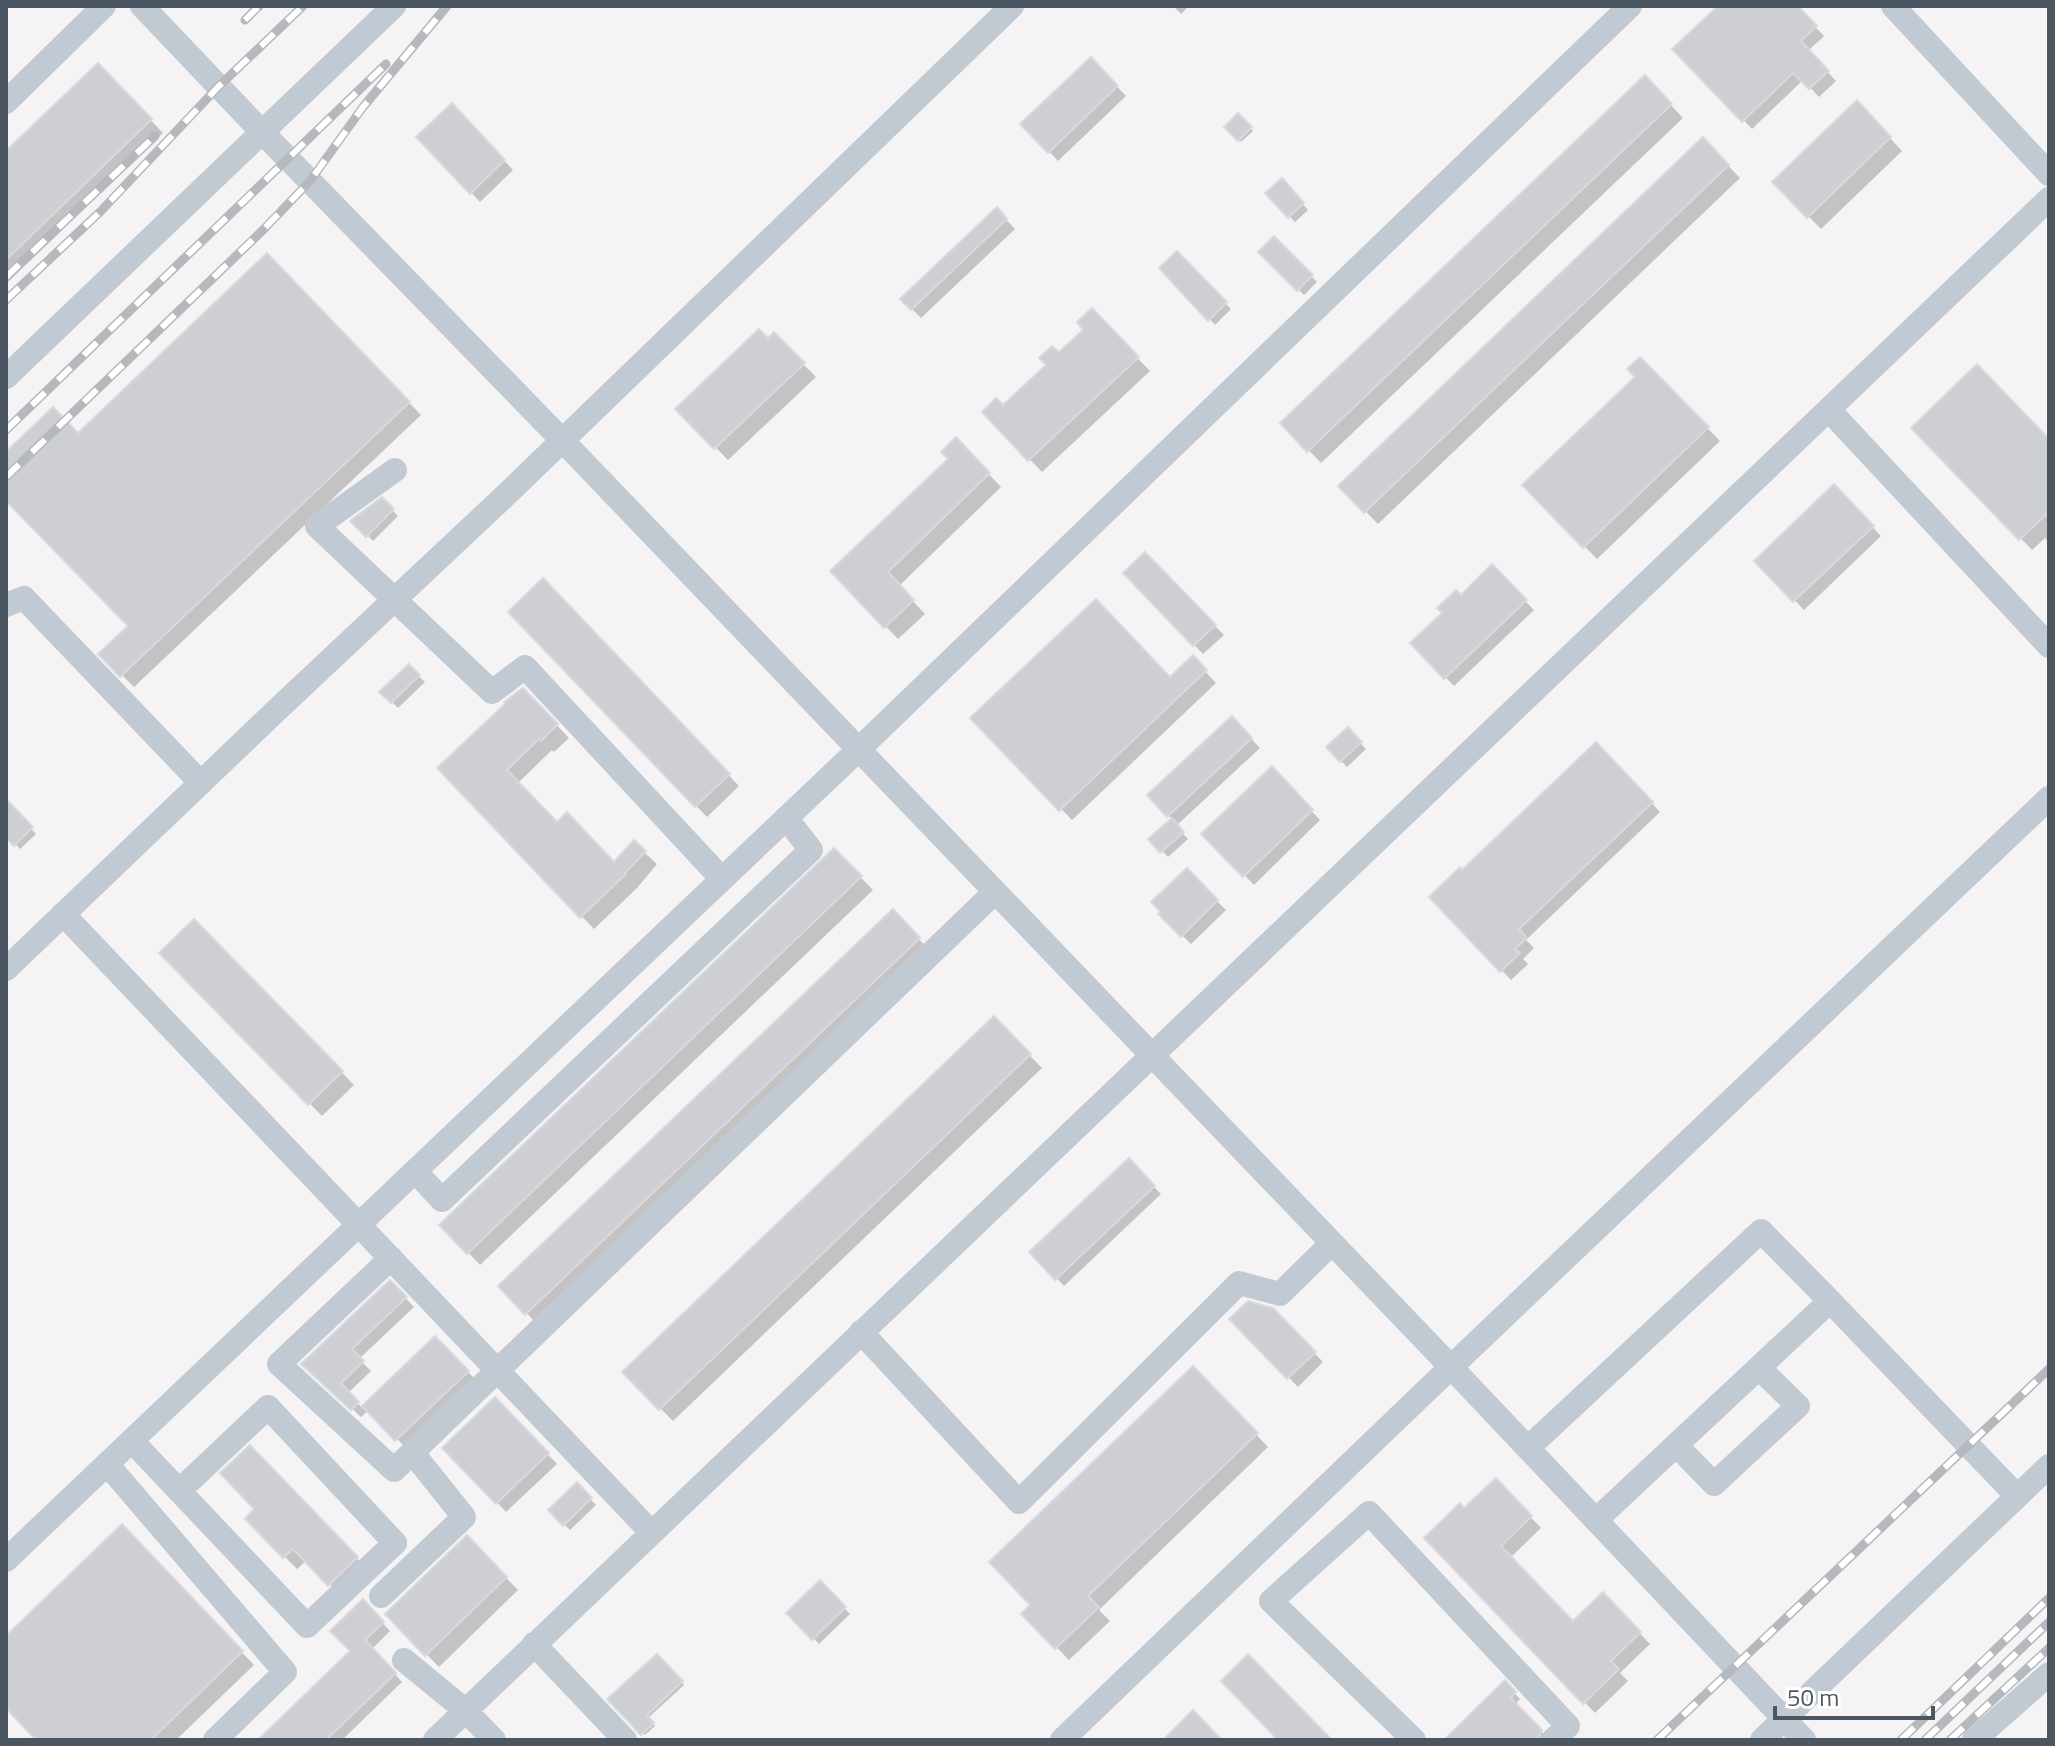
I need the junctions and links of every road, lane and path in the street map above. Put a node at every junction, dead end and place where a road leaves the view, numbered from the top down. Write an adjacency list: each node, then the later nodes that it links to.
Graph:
1 (104, 6): 7 (lane)
2 (142, 6): 8 (lane)
3 (394, 6): 8 (lane)
4 (1012, 6): 13 (lane)
5 (1630, 6): 18 (lane)
6 (1893, 6): 9 (lane)
7 (6, 102)
8 (262, 132): 11 (lane); 13 (lane)
9 (2049, 174)
10 (2049, 199): 12 (lane)
11 (6, 377)
12 (1829, 410): 17 (lane); 26 (lane)
13 (562, 440): 15 (lane); 18 (lane)
14 (395, 470): 15 (lane)
15 (395, 599): 19 (lane); 22 (lane)
16 (6, 605): 19 (lane)
17 (2049, 646)
18 (858, 750): 21 (lane); 23 (lane)
19 (201, 783): 24 (lane)
20 (2049, 798): 33 (lane)
21 (786, 818): 22 (lane); 27 (lane)
22 (722, 879): 27 (lane)
23 (995, 892): 26 (lane); 35 (lane)
24 (63, 914): 25 (lane); 28 (lane)
25 (6, 969)
26 (1152, 1056): 29 (lane); 32 (lane)
27 (415, 1171): 28 (lane)
28 (359, 1224): 30 (lane); 36 (lane)
29 (1332, 1243): 32 (lane); 33 (lane)
30 (391, 1258): 35 (lane); 39 (lane)
31 (1830, 1301): 34 (lane); 38 (lane); 43 (lane)
32 (861, 1332): 45 (lane)
33 (1451, 1367): 38 (lane); 57 (lane)
34 (1759, 1368): 37 (lane); 37 (lane)
35 (497, 1370): 39 (lane); 45 (lane)
36 (132, 1441): 40 (lane); 42 (lane)
37 (1676, 1445): 44 (lane)
38 (1528, 1448): 44 (lane)
39 (412, 1452): 47 (lane)
40 (107, 1464): 46 (lane); 53 (lane)
41 (2049, 1466): 43 (lane)
42 (179, 1491): 42 (lane)
43 (2017, 1496): 52 (lane)
44 (1596, 1520): 52 (lane)
45 (651, 1532): 48 (lane)
46 (6, 1560)
47 (381, 1596)
48 (534, 1644): 51 (lane); 56 (lane)
49 (404, 1660): 51 (lane)
50 (2049, 1674): 62 (lane)
51 (466, 1711): 54 (lane); 55 (lane)
52 (1784, 1719): 60 (lane); 61 (lane)
53 (215, 1740)
54 (435, 1740)
55 (494, 1740)
56 (625, 1740)
57 (1062, 1740)
58 (1414, 1740): 59 (lane)
59 (1553, 1740)
60 (1762, 1740)
61 (1804, 1740)
62 (1974, 1740)

